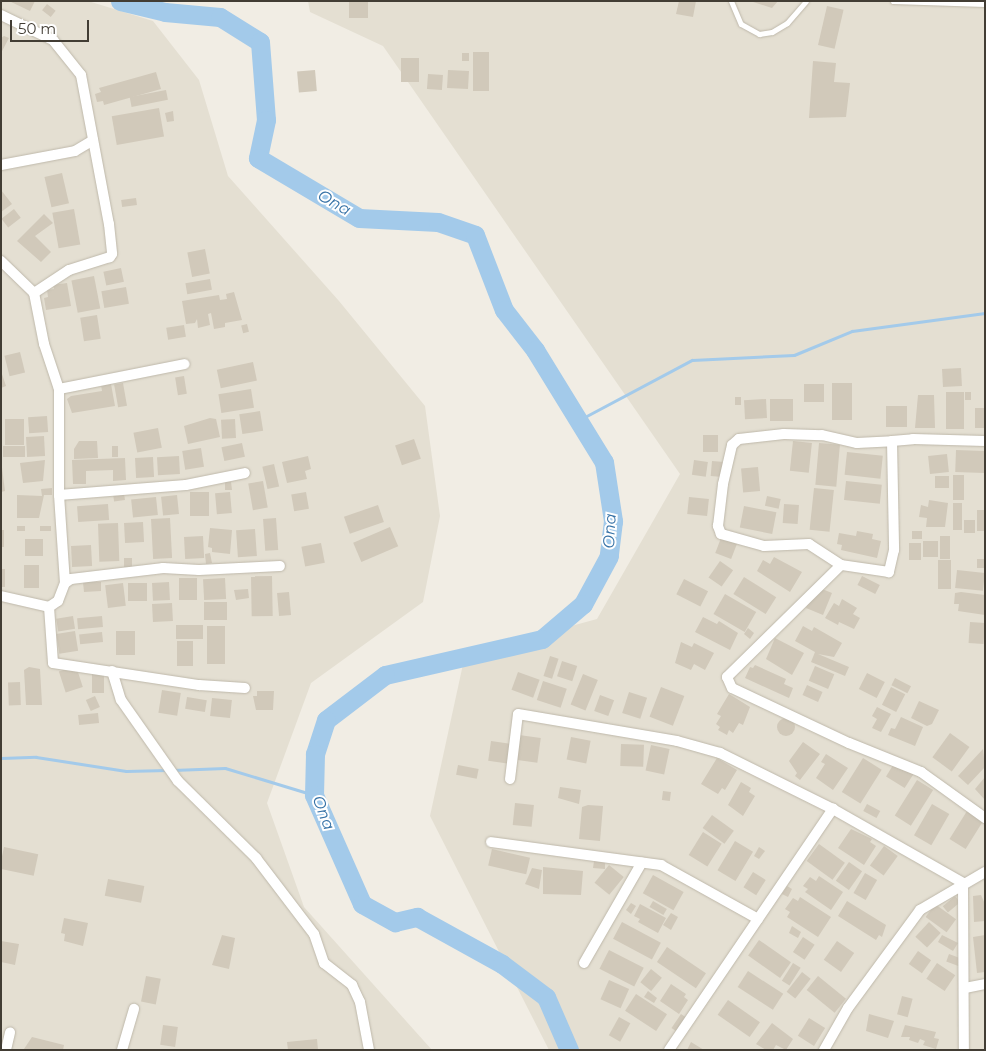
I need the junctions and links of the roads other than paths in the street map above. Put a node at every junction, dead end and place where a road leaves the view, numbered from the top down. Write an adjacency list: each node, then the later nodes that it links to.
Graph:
1 (731, 1): 2 (lane)
2 (806, 1)
3 (893, 1): 4 (lane)
4 (985, 4)
5 (1, 15): 6 (street)
6 (93, 140): 7 (street); 9 (street)
7 (1, 165)
8 (1, 261): 9 (street)
9 (34, 293): 11 (street)
10 (185, 364): 11 (street)
11 (59, 389): 15 (street)
12 (892, 441): 13 (street); 16 (street); 16 (street)
13 (985, 441)
14 (245, 473): 15 (street)
15 (59, 494): 18 (street)
16 (841, 565): 25 (street)
17 (280, 566): 18 (street)
18 (65, 583): 20 (street)
19 (1, 596): 20 (street)
20 (48, 607): 21 (street)
21 (112, 671): 22 (street); 38 (street)
22 (245, 688)
23 (510, 779): 24 (street)
24 (833, 809): 29 (street); 30 (street)
25 (985, 818)
26 (491, 842): 27 (street)
27 (642, 862): 30 (street); 31 (street)
28 (985, 872): 29 (street)
29 (963, 883): 33 (street); 40 (street)
30 (758, 919): 39 (street)
31 (584, 963)
32 (985, 984): 33 (street)
33 (965, 988): 41 (street)
34 (134, 1009): 37 (street)
35 (10, 1032): 36 (street)
36 (6, 1050)
37 (122, 1050)
38 (369, 1050)
39 (669, 1050)
40 (824, 1050)
41 (964, 1050)

